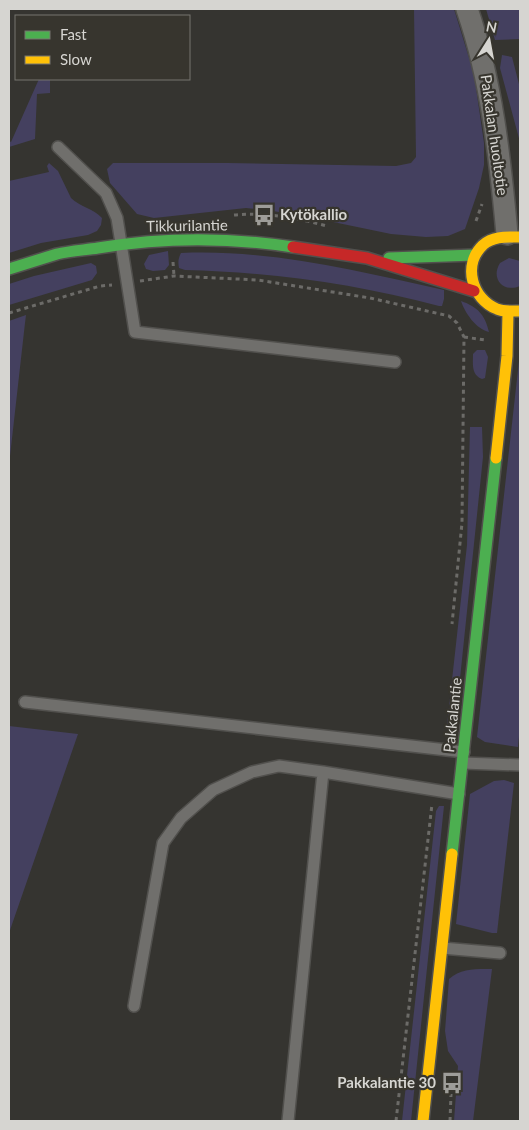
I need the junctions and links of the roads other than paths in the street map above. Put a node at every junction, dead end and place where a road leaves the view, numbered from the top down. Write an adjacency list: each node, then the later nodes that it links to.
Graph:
1 (467, 9): 3 (street, Pakkalan huoltotie)
2 (58, 147): 4 (lane)
3 (514, 235): 5 (main road)
4 (121, 244): 6 (main road, Tikkurilantie); 7 (main road, Tikkurilantie); 11 (lane)
5 (475, 255): 6 (main road, Tikkurilantie); 8 (main road)
6 (367, 258): 8 (main road, Tikkurilantie)
7 (9, 269)
8 (474, 291): 10 (main road)
9 (520, 311): 10 (main road)
10 (508, 313): 13 (main road, Pakkalantie)
11 (395, 362)
12 (24, 702): 13 (lane)
13 (463, 757): 14 (lane); 16 (main road, Pakkalantie)
14 (520, 765)
15 (324, 772): 16 (lane); 19 (lane); 20 (lane)
16 (459, 794): 17 (main road, Pakkalantie)
17 (442, 948): 18 (lane); 21 (main road, Pakkalantie)
18 (500, 953)
19 (134, 1006)
20 (288, 1121)
21 (423, 1121)

